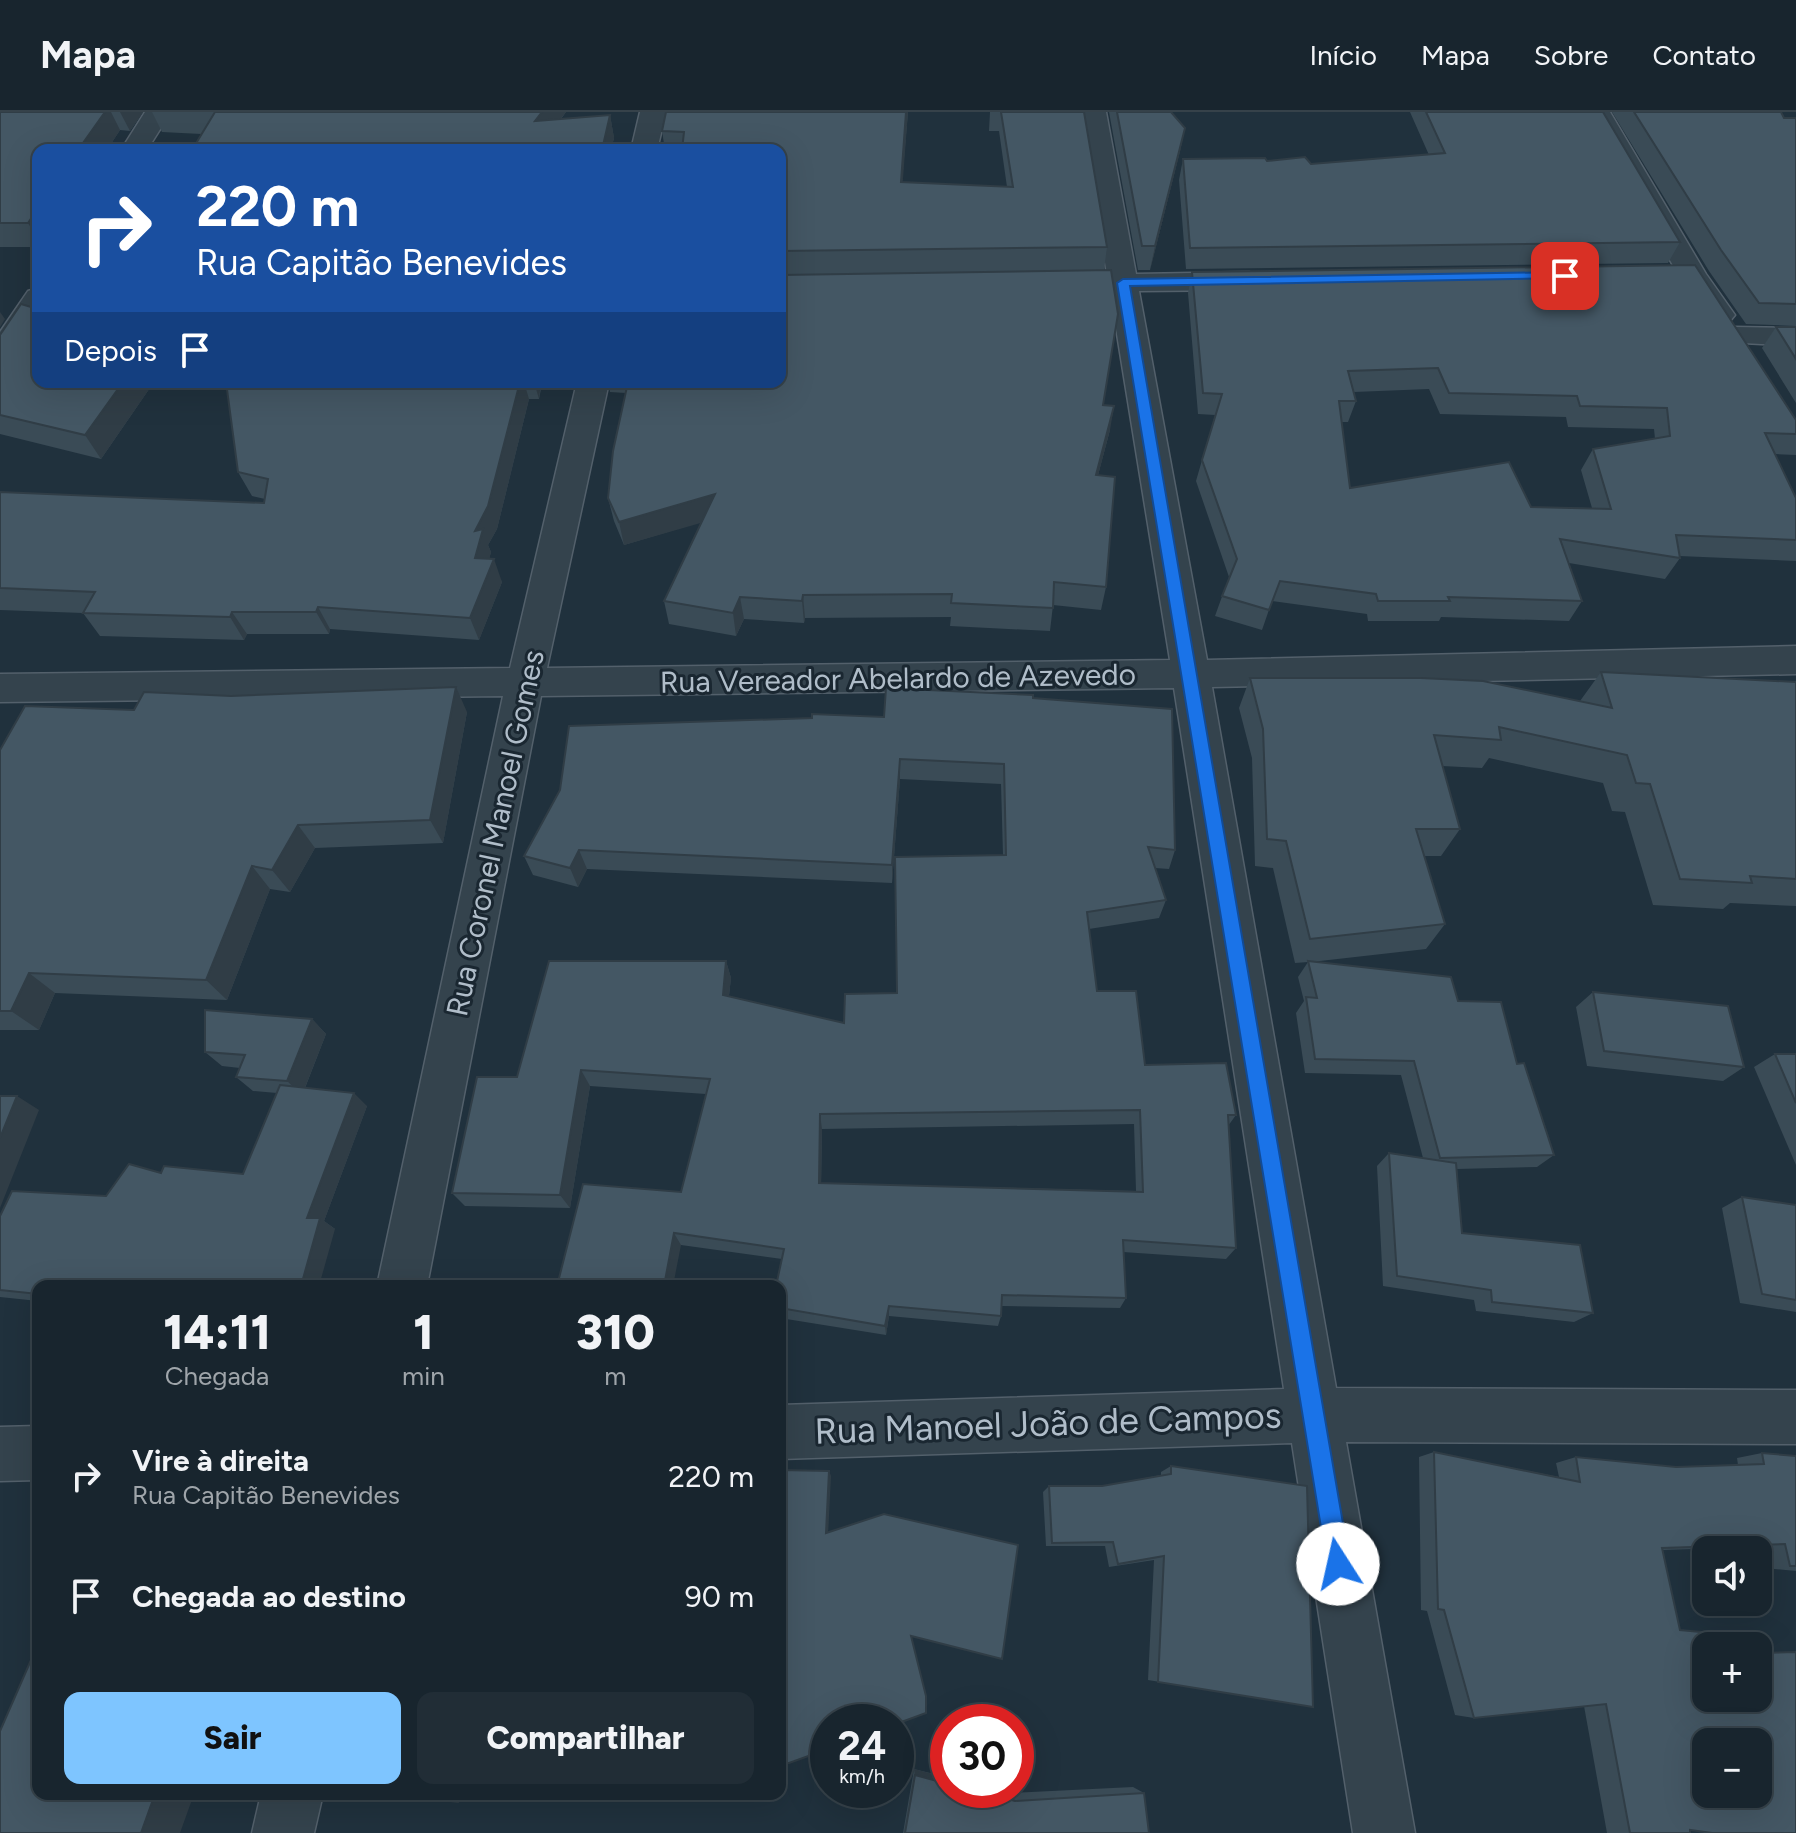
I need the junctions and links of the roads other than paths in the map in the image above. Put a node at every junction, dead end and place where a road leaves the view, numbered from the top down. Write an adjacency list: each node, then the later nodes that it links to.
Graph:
1 (158, 112): 5 (street)
2 (653, 112): 6 (street)
3 (1093, 112): 11 (street)
4 (1597, 112): 8 (street)
5 (138, 144)
6 (645, 144)
7 (1660, 274): 8 (street)
8 (1692, 274): 15 (street)
9 (1281, 280): 11 (street)
10 (1061, 283): 11 (street)
11 (1123, 283): 19 (street)
12 (0, 299): 13 (street)
13 (32, 299)
14 (32, 308): 16 (street)
15 (1796, 337)
16 (0, 355)
17 (592, 388): 20 (street, Rua Coronel Manoel Gomes)
18 (1796, 660): 19 (street, Rua Vereador Abelardo de Azevedo)
19 (1191, 674): 20 (street, Rua Vereador Abelardo de Azevedo); 23 (street)
20 (525, 683): 21 (street, Rua Vereador Abelardo de Azevedo); 22 (street, Rua Coronel Manoel Gomes)
21 (0, 688)
22 (403, 1280)
23 (1313, 1415): 24 (street, Rua Manoel João de Campos); 25 (street, Rua Manoel João de Campos); 30 (street)
24 (1796, 1417)
25 (786, 1432)
26 (32, 1453): 27 (street)
27 (0, 1454)
28 (291, 1800): 29 (street)
29 (283, 1833)
30 (1384, 1833)

